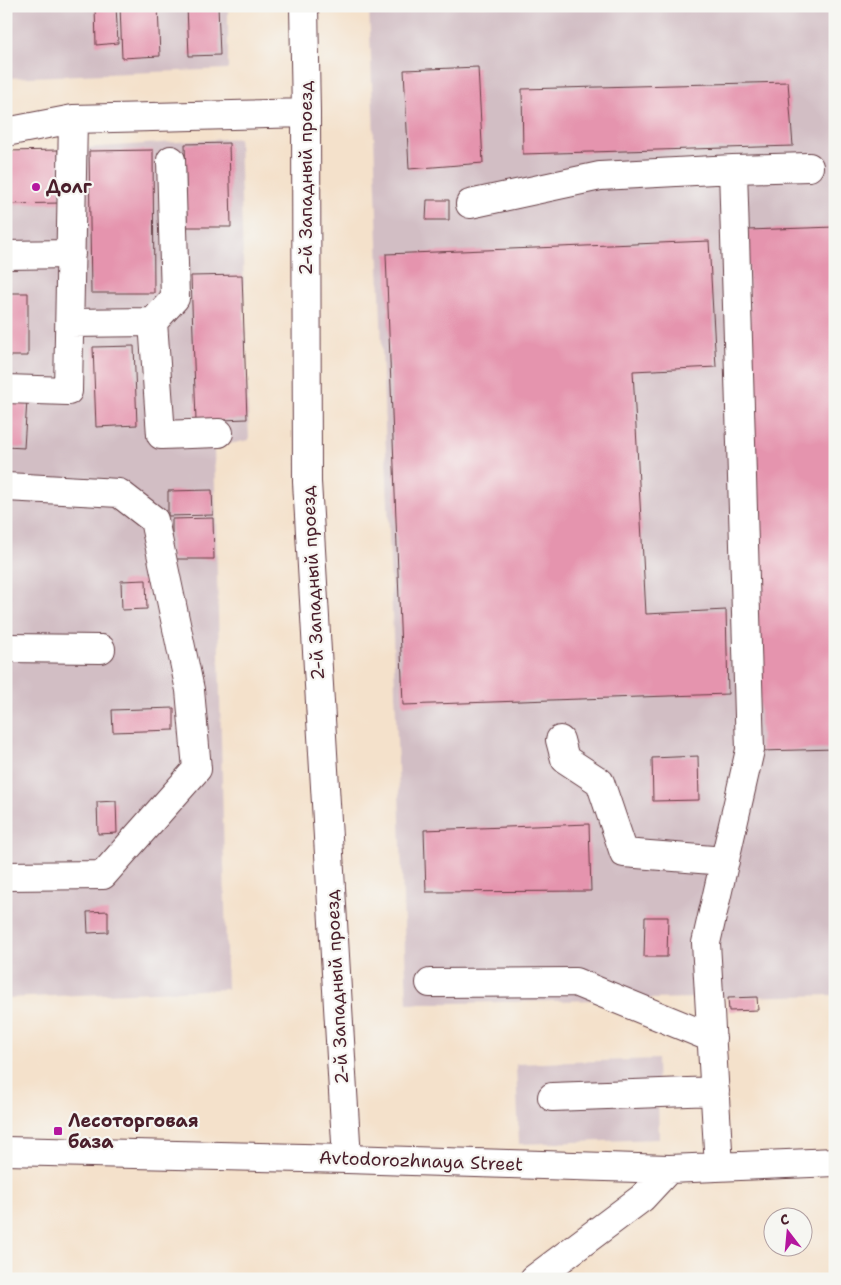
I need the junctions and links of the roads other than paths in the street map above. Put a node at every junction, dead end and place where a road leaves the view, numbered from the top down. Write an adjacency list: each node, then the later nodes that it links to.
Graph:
1 (304, 6): 2 (street, 2-й Западный проезд)
2 (306, 113): 3 (street); 26 (street, 2-й Западный проезд)
3 (73, 119): 4 (street); 9 (street)
4 (6, 132)
5 (172, 160): 11 (street)
6 (809, 167): 7 (street)
7 (733, 169): 8 (street); 19 (street)
8 (470, 204)
9 (72, 254): 10 (street); 12 (street)
10 (6, 256)
11 (153, 322): 12 (street); 14 (street)
12 (70, 323): 13 (street)
13 (6, 389)
14 (219, 434)
15 (6, 487): 20 (street)
16 (6, 648): 17 (street)
17 (101, 648)
18 (560, 740): 19 (street)
19 (725, 861): 22 (street)
20 (6, 876)
21 (430, 982): 22 (street)
22 (712, 1038): 23 (street)
23 (715, 1091): 24 (street); 28 (street)
24 (552, 1096)
25 (6, 1151): 26 (street, Avtodorozhnaya Street)
26 (347, 1159): 29 (street, Avtodorozhnaya Street)
27 (835, 1162): 28 (street, Avtodorozhnaya Street)
28 (719, 1167): 29 (street, Avtodorozhnaya Street)
29 (669, 1169): 30 (street)
30 (534, 1279)

